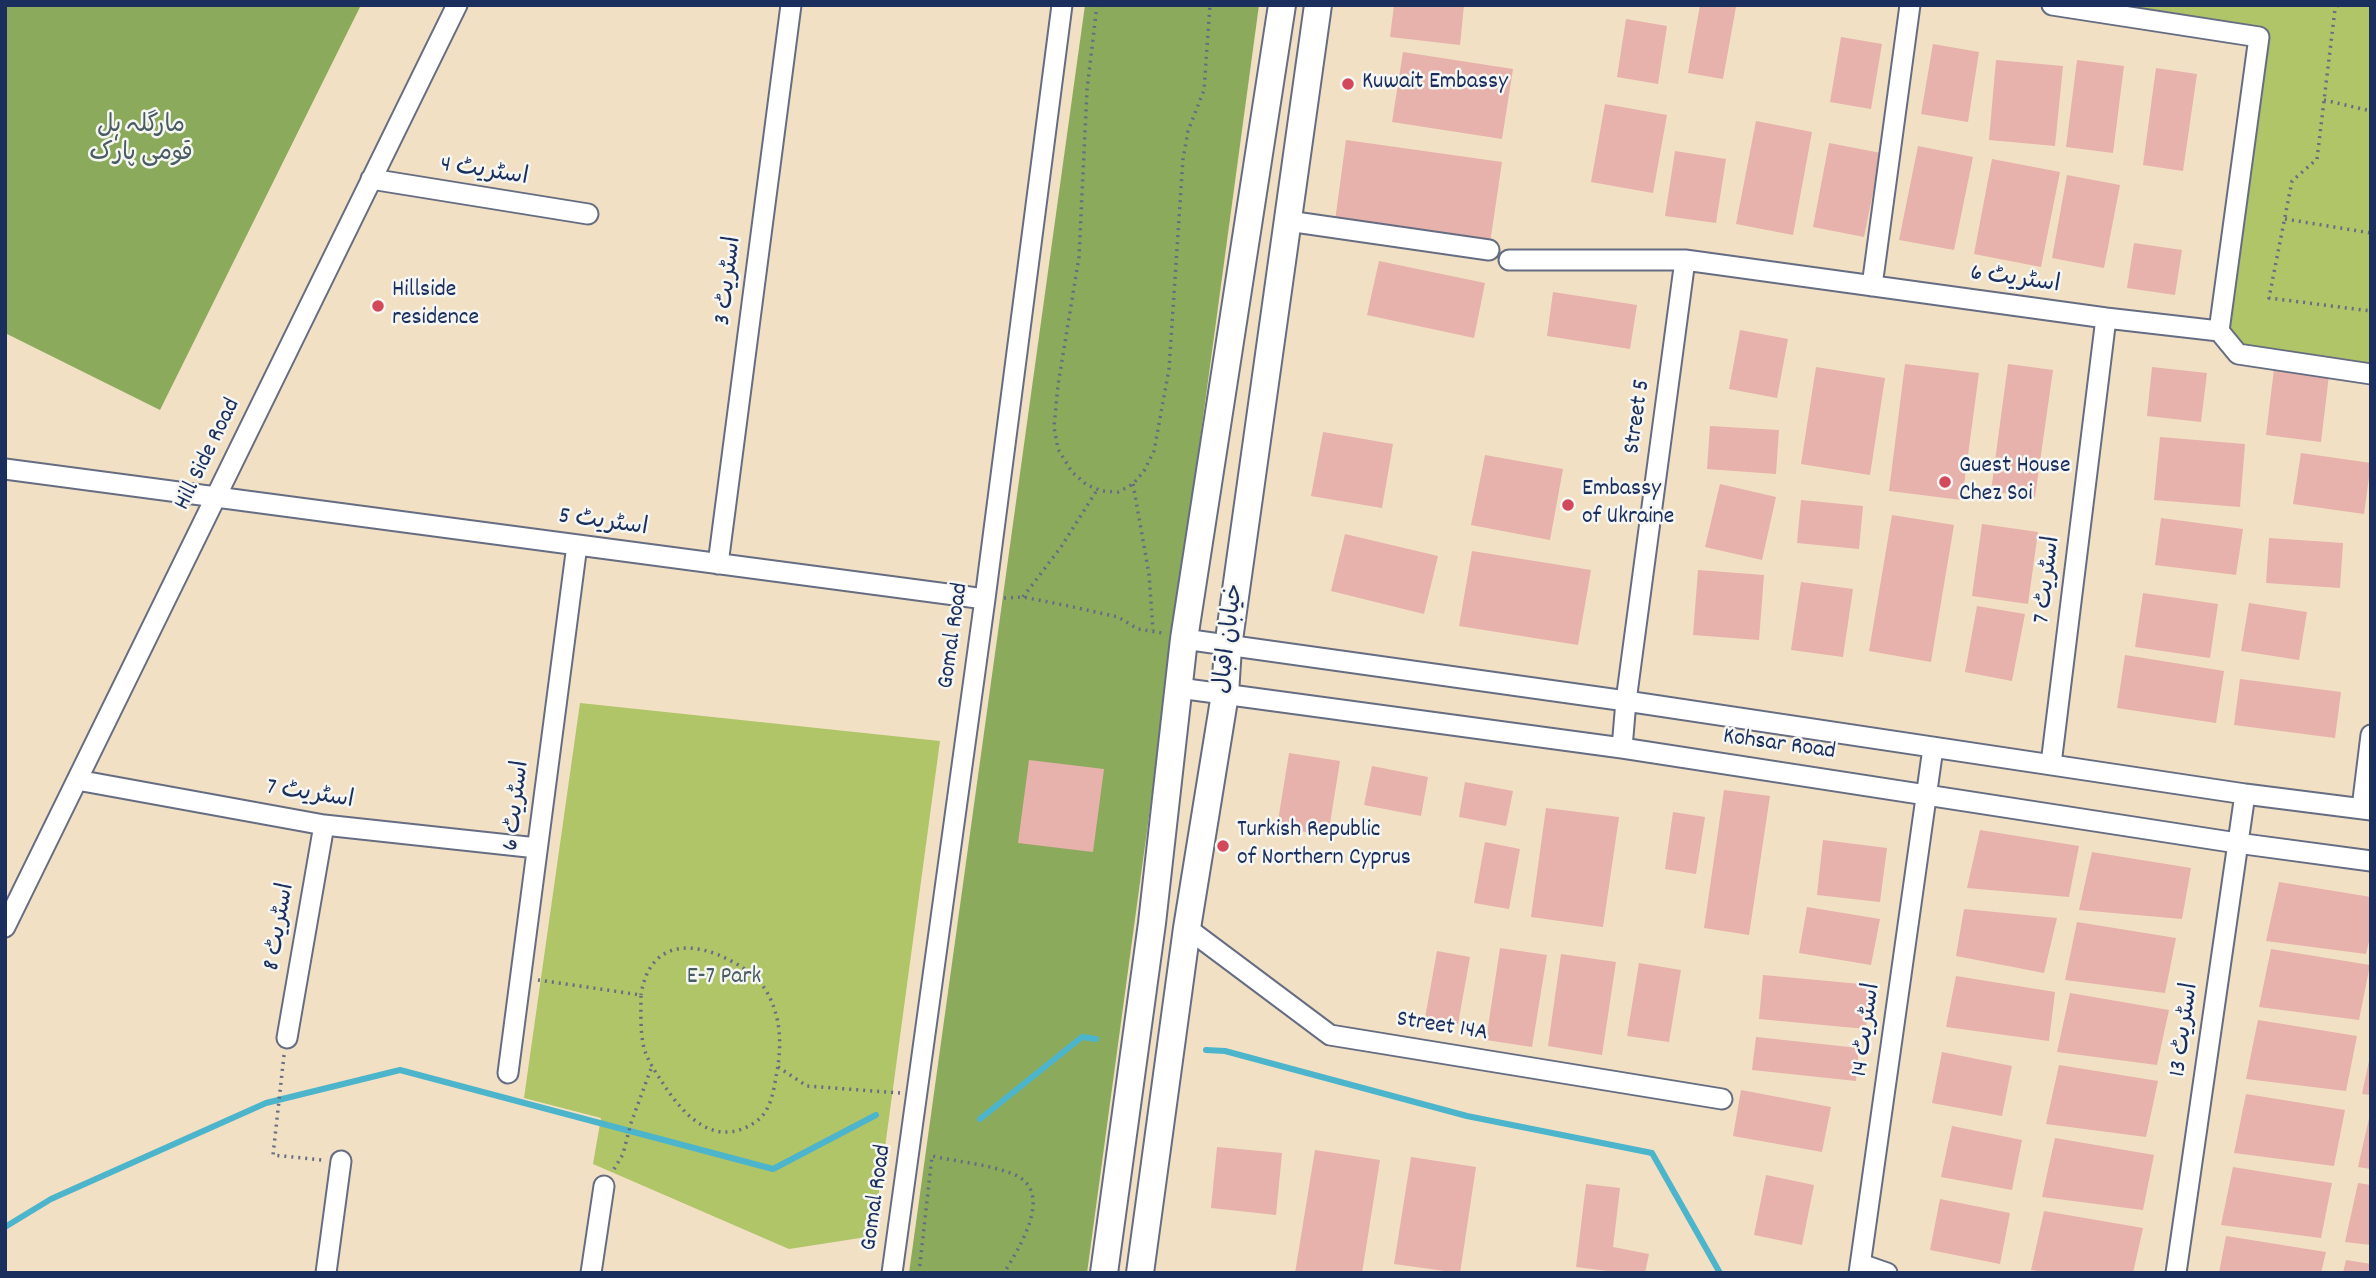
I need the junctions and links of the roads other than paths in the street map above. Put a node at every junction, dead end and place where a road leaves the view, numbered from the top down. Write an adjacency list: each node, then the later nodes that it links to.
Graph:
1 (457, 5): 9 (street, Hill Side Road)
2 (791, 5): 22 (street, اسٹریٹ 3)
3 (1062, 5): 23 (street, Gomal Road)
4 (1282, 5): 24 (main road, خیابان اقبال)
5 (1318, 5): 11 (main road, خیابان اقبال)
6 (1910, 5): 15 (street)
7 (2052, 5): 8 (street)
8 (2074, 7): 17 (street)
9 (371, 179): 10 (street, اسٹریٹ 4); 20 (street, Hill Side Road)
10 (588, 214)
11 (1288, 221): 12 (street); 25 (main road, خیابان اقبال)
12 (1489, 250)
13 (1509, 260): 14 (street, اسٹریٹ 6)
14 (1685, 260): 15 (street, اسٹریٹ 6); 28 (street, Street 5)
15 (1872, 286): 16 (street, اسٹریٹ 6)
16 (2106, 318): 17 (street, اسٹریٹ 6); 32 (street, اسٹریٹ 7)
17 (2220, 331): 18 (street)
18 (2371, 374)
19 (5, 469): 20 (street, اسٹریٹ 5)
20 (216, 497): 21 (street, اسٹریٹ 5); 33 (street, Hill Side Road)
21 (577, 545): 22 (street, اسٹریٹ 5); 39 (street, اسٹریٹ 6)
22 (719, 564): 23 (street, اسٹریٹ 5)
23 (985, 599): 51 (street, Gomal Road)
24 (1184, 639): 25 (street, Kohsar Road); 26 (main road, خیابان اقبال)
25 (1228, 647): 27 (main road, خیابان اقبال); 28 (street, Kohsar Road)
26 (1179, 688): 27 (street, Kohsar Road); 52 (main road, خیابان اقبال)
27 (1225, 694): 30 (street, Kohsar Road); 42 (main road, خیابان اقبال)
28 (1626, 701): 30 (street, Street 5); 31 (street, Kohsar Road)
29 (2371, 735): 36 (street)
30 (1622, 748): 34 (street, Kohsar Road)
31 (1933, 748): 32 (street, Kohsar Road); 34 (street, اسٹریٹ 14)
32 (2051, 764): 35 (street, Kohsar Road)
33 (77, 780): 37 (street, اسٹریٹ 7); 41 (street, Hill Side Road)
34 (1926, 793): 38 (street, Kohsar Road); 48 (street, اسٹریٹ 14)
35 (2245, 794): 36 (street, Kohsar Road); 38 (street, اسٹریٹ 13)
36 (2366, 809)
37 (324, 825): 39 (street, اسٹریٹ 7); 43 (street, اسٹریٹ 8)
38 (2237, 843): 40 (street, Kohsar Road); 55 (street, اسٹریٹ 13)
39 (537, 848): 44 (street, اسٹریٹ 6)
40 (2371, 861)
41 (5, 927)
42 (1187, 928): 45 (street, Street 14A); 53 (main road, خیابان اقبال)
43 (286, 1038)
44 (508, 1073)
45 (1722, 1099)
46 (341, 1161): 49 (street)
47 (604, 1186): 50 (street)
48 (1860, 1268): 54 (street, اسٹریٹ 14)
49 (326, 1273)
50 (591, 1273)
51 (892, 1273)
52 (1104, 1273)
53 (1140, 1273)
54 (1887, 1273)
55 (2176, 1273)

